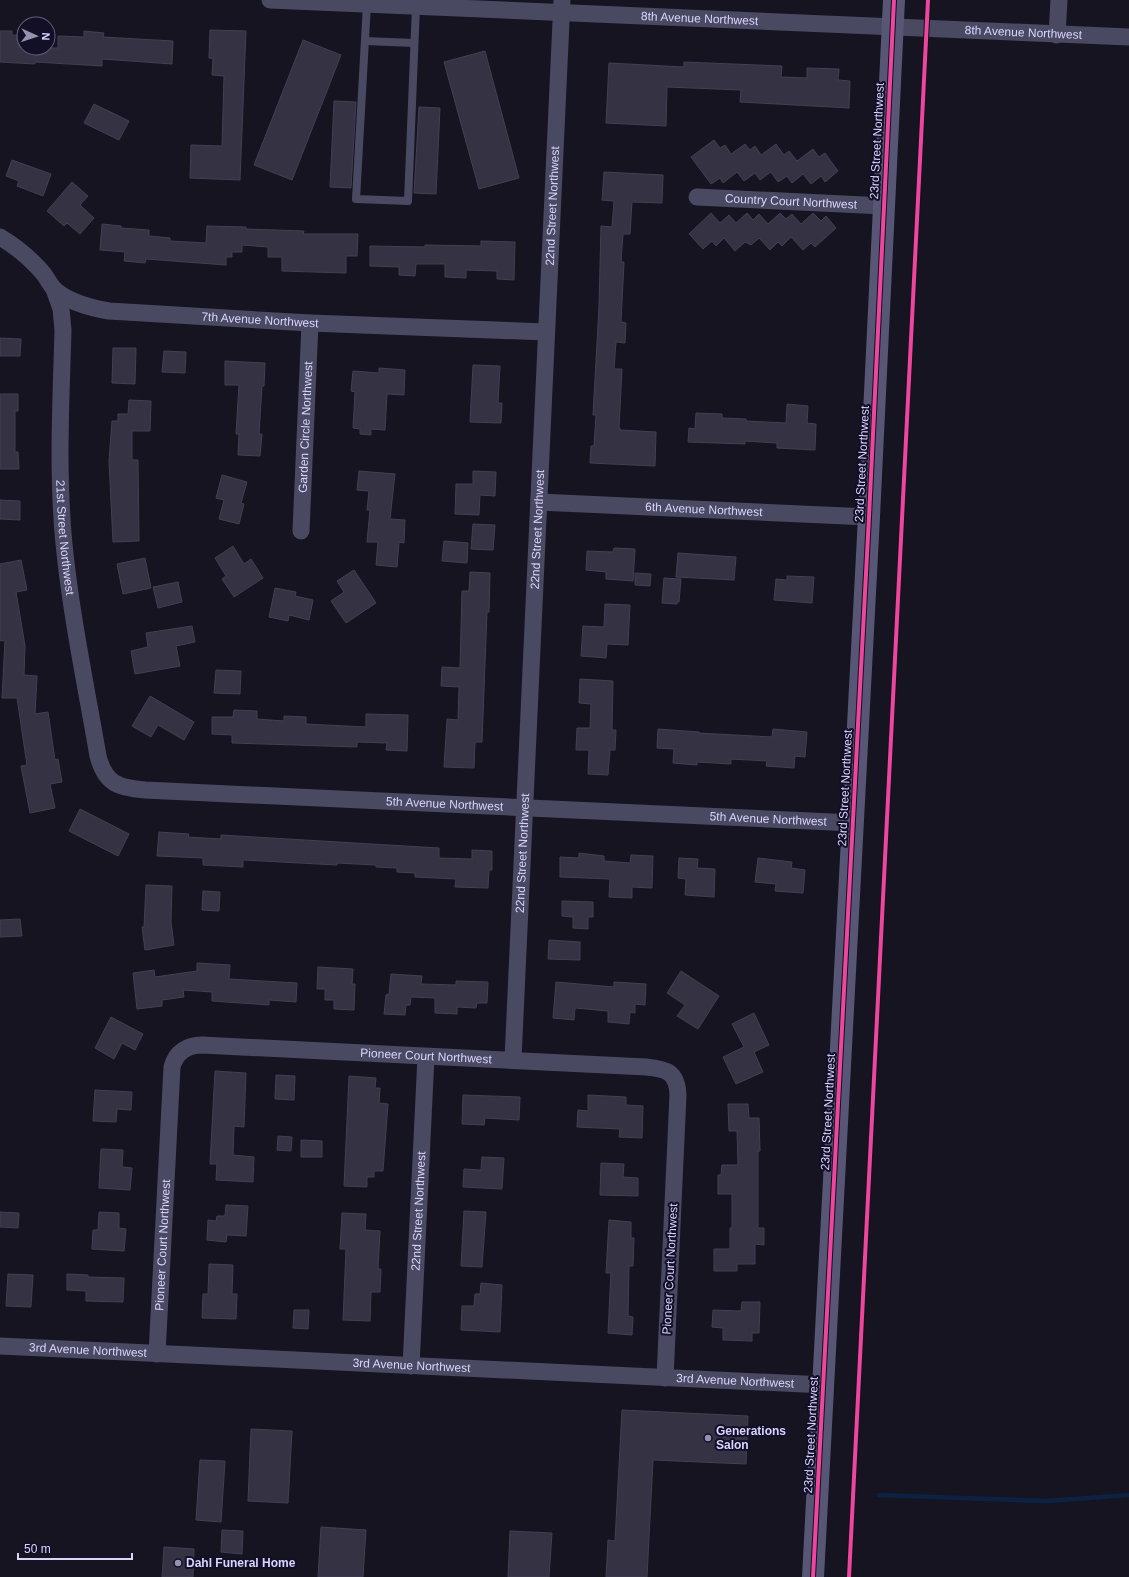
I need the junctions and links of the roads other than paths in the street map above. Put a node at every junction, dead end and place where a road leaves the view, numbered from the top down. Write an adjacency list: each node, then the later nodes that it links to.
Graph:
1 (270, 0): 4 (street, 8th Avenue Northwest)
2 (894, 0): 7 (street, 23rd Street Northwest)
3 (1059, 0): 8 (street)
4 (367, 4): 5 (street, 8th Avenue Northwest); 10 (lane)
5 (416, 6): 6 (street, 8th Avenue Northwest); 11 (lane)
6 (562, 6): 7 (street, 8th Avenue Northwest); 17 (street, 22nd Street Northwest)
7 (893, 27): 8 (street, 8th Avenue Northwest); 13 (street, 23rd Street Northwest)
8 (1057, 35): 9 (street, 8th Avenue Northwest)
9 (1129, 37)
10 (365, 41): 11 (lane); 11 (lane)
11 (414, 43)
12 (697, 197): 13 (street, Country Court Northwest)
13 (884, 206): 19 (street, 23rd Street Northwest)
14 (0, 238): 15 (street, 7th Avenue Northwest)
15 (54, 289): 16 (street, 7th Avenue Northwest); 21 (street, 21st Street Northwest)
16 (310, 323): 17 (street, 7th Avenue Northwest); 20 (street, Garden Circle Northwest)
17 (546, 332): 18 (street, 22nd Street Northwest)
18 (539, 502): 19 (street, 6th Avenue Northwest); 22 (street, 22nd Street Northwest)
19 (869, 517): 23 (street, 23rd Street Northwest)
20 (301, 531)
21 (110, 781): 22 (street, 5th Avenue Northwest)
22 (524, 808): 23 (street, 5th Avenue Northwest); 25 (street, 22nd Street Northwest)
23 (853, 823): 30 (street, 23rd Street Northwest)
24 (426, 1057): 25 (street, Pioneer Court Northwest); 27 (street, Pioneer Court Northwest); 28 (street, 22nd Street Northwest)
25 (512, 1059): 29 (street, Pioneer Court Northwest)
26 (0, 1346): 27 (street, 3rd Avenue Northwest)
27 (157, 1354): 28 (street, 3rd Avenue Northwest)
28 (411, 1366): 29 (street, 3rd Avenue Northwest)
29 (665, 1378): 30 (street, 3rd Avenue Northwest)
30 (824, 1385): 31 (street, 23rd Street Northwest)
31 (814, 1577)

